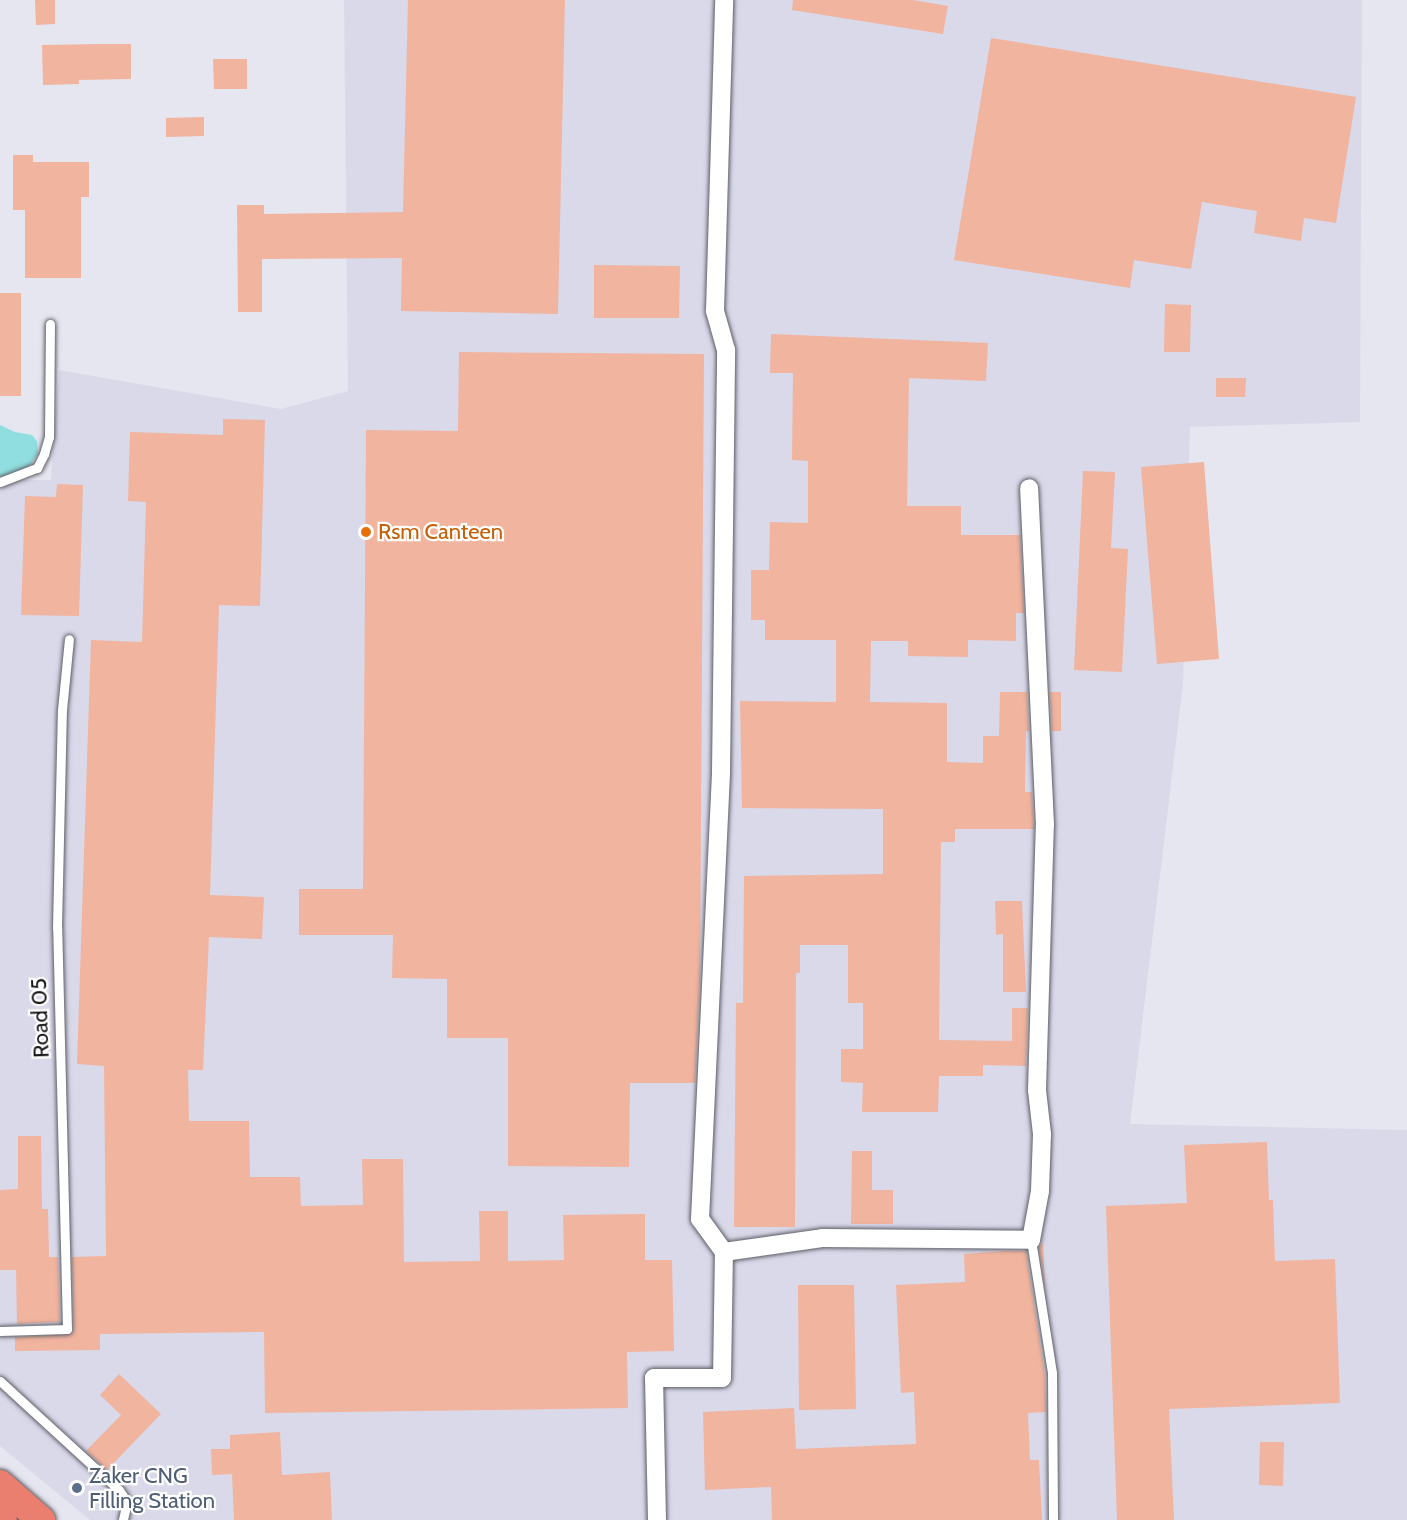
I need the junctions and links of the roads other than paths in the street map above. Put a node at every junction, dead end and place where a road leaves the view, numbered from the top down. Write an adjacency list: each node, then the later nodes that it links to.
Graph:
1 (724, 0): 7 (street)
2 (50, 324): 3 (lane)
3 (0, 482)
4 (1029, 488): 6 (street)
5 (69, 639): 8 (lane, Road 05)
6 (1031, 1240): 7 (street); 14 (lane)
7 (724, 1252): 13 (street)
8 (0, 1331)
9 (0, 1381): 12 (lane)
10 (0, 1484): 11 (highway)
11 (41, 1520)
12 (123, 1520)
13 (657, 1520)
14 (1053, 1520)

